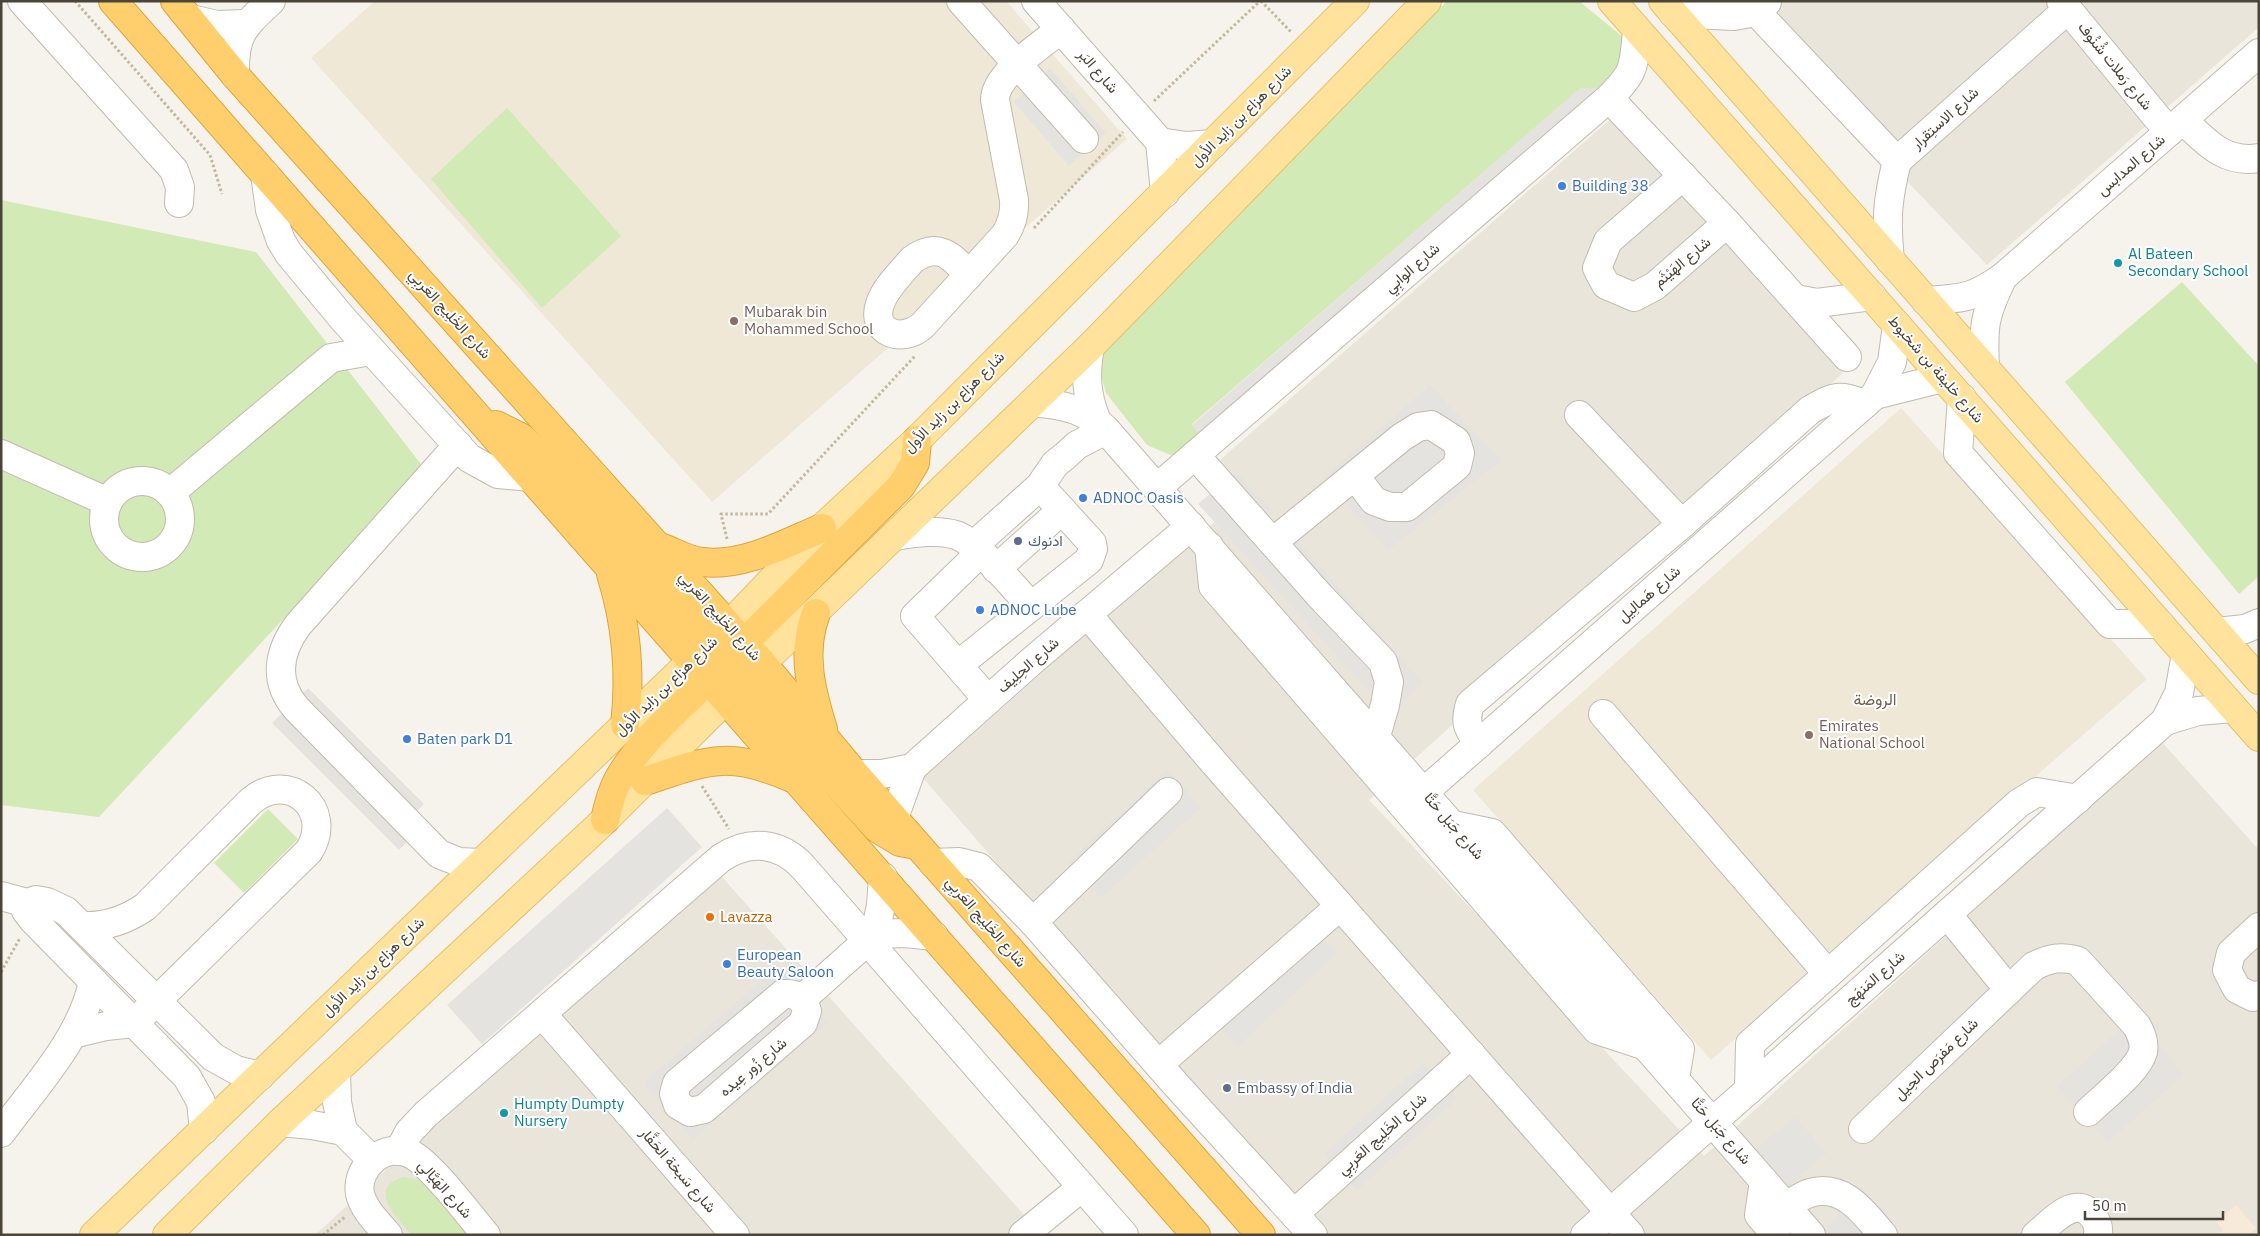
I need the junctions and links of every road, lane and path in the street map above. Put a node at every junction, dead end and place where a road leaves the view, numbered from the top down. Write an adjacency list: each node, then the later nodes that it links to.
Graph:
1 (22, 1): 32 (street)
2 (75, 1): 31 (path)
3 (113, 1): 28 (highway, شارع الخَلِيج العَربِي)
4 (961, 1): 19 (street)
5 (1036, 1): 15 (street, شارع البَر)
6 (1261, 1): 17 (path)
7 (1355, 1): 17 (main road, شارع هزاع بن زايد الأول)
8 (1427, 1): 42 (main road, شارع هزاع بن زايد الأول)
9 (1612, 1): 16 (main road, شارع خليفة بن شخبوط)
10 (1757, 5): 12 (street); 27 (street)
11 (2065, 5): 22 (street, شارع رَملات شُنُوف); 27 (street, شارع الاستِقرار)
12 (1668, 7): 34 (main road)
13 (261, 8): 14 (street); 20 (street)
14 (183, 10): 20 (highway, شارع الخَلِيج العَربِي)
15 (1061, 29): 19 (street); 24 (street, شارع البَر)
16 (1637, 32): 21 (street, شارع الوابِي); 37 (main road, شارع خليفة بن شخبوط)
17 (1307, 49): 25 (main road, شارع هزاع بن زايد الأول)
18 (2259, 53): 22 (street, شارع المدابس)
19 (1018, 65): 23 (street); 35 (street)
20 (235, 75): 70 (highway, شارع الخَلِيج العَربِي)
21 (1609, 98): 29 (street); 57 (street, شارع الوابِي)
22 (2176, 126): 26 (street, شارع رَملات شُنُوف); 36 (street, شارع المدابس)
23 (1084, 139)
24 (1160, 142): 25 (street); 30 (street)
25 (1213, 144): 30 (main road, شارع هزاع بن زايد الأول)
26 (2259, 158)
27 (1897, 161): 34 (street, شارع الاستِقرار)
28 (265, 174): 40 (street); 52 (highway, شارع الخَلِيج العَربِي)
29 (1683, 176): 33 (street); 33 (street, شارع الهَيْثَم)
30 (1165, 193): 54 (main road, شارع هزاع بن زايد الأول)
31 (222, 194)
32 (179, 202)
33 (1727, 223): 38 (street)
34 (1890, 260): 39 (main road)
35 (969, 275)
36 (2003, 277): 39 (street, شارع المدابس); 46 (street, شارع المدابس)
37 (1872, 296): 38 (street); 41 (main road, شارع خليفة بن شخبوط)
38 (1796, 299): 44 (street)
39 (1926, 301): 46 (main road)
40 (343, 319): 43 (street); 45 (street)
41 (1897, 325): 47 (main road, شارع خليفة بن شخبوط); 49 (street, شارع هَمالِيل)
42 (1090, 347): 50 (main road, شارع هزاع بن زايد الأول); 53 (street, شارع جَبَل حَتَّا)
43 (371, 351): 45 (street); 55 (street)
44 (1847, 357)
45 (332, 358): 62 (street)
46 (1985, 368): 79 (main road)
47 (1943, 378): 48 (main road, شارع خليفة بن شخبوط); 49 (street, شارع هَمالِيل)
48 (1962, 398): 78 (main road, شارع خليفة بن شخبوط); 78 (street)
49 (1870, 399): 65 (street); 93 (street, شارع هَمالِيل)
50 (1032, 403): 53 (street, شارع جَبَل حَتَّا); 68 (main road, شارع هزاع بن زايد الأول)
51 (1580, 415): 65 (street)
52 (480, 418): 59 (highway, شارع الخَلِيج العَربِي); 83 (highway)
53 (1101, 424): 60 (street); 61 (street, شارع جَبَل حَتَّا)
54 (917, 440): 67 (main road, شارع هزاع بن زايد الأول); 83 (highway)
55 (458, 446): 59 (street); 106 (street)
56 (1, 454): 63 (street)
57 (1195, 455): 61 (street, شارع الوابِي); 69 (street)
58 (1355, 476): 69 (street)
59 (532, 477): 73 (highway, شارع الخَلِيج العَربِي)
60 (1040, 486): 64 (street); 72 (street)
61 (1158, 487): 66 (street, شارع جَبَل حَتَّا)
62 (170, 493): 63 (street); 63 (street)
63 (108, 502)
64 (1062, 510): 72 (street); 75 (street)
65 (1682, 524): 93 (street)
66 (1191, 526): 71 (street, شارع جَبَل حَتَّا); 76 (street, شارع الحِلِيف)
67 (822, 528): 70 (highway); 83 (main road, شارع هزاع بن زايد الأول)
68 (895, 536): 72 (street); 74 (main road, شارع هزاع بن زايد الأول)
69 (1273, 542): 90 (street)
70 (658, 545): 83 (highway, شارع الخَلِيج العَربِي)
71 (1209, 546): 90 (street, شارع جَبَل حَتَّا); 131 (street)
72 (983, 556): 75 (street); 81 (street)
73 (610, 571): 83 (highway, شارع الخَلِيج العَربِي); 89 (highway)
74 (816, 613): 83 (main road, شارع هزاع بن زايد الأول); 92 (highway)
75 (1023, 613): 81 (street); 82 (street)
76 (1087, 614): 82 (street, شارع الحِلِيف); 112 (street)
77 (2259, 623): 79 (street)
78 (2160, 624): 80 (main road, شارع خليفة بن شخبوط)
79 (2217, 632): 84 (main road)
80 (2186, 654): 86 (main road, شارع خليفة بن شخبوط); 88 (street, شارع المَنهَج)
81 (964, 659): 85 (street)
82 (1033, 660): 85 (street, شارع الحِلِيف)
83 (728, 662): 89 (main road, شارع هزاع بن زايد الأول); 92 (highway, شارع الخَلِيج العَربِي); 97 (highway, شارع الخَلِيج العَربِي); 98 (main road, شارع هزاع بن زايد الأول); 103 (highway); 107 (highway)
84 (2259, 680)
85 (995, 694): 95 (street, شارع الحِلِيف)
86 (2234, 708): 88 (street, شارع المَنهَج); 91 (main road, شارع خليفة بن شخبوط)
87 (1603, 714): 122 (street)
88 (2165, 721): 101 (street, شارع المَنهَج)
89 (625, 726): 108 (main road, شارع هزاع بن زايد الأول)
90 (1376, 736): 100 (street, شارع جَبَل حَتَّا)
91 (2259, 737)
92 (826, 738): 96 (highway, شارع الخَلِيج العَربِي)
93 (1479, 744): 100 (street, شارع هَمالِيل)
94 (689, 766): 97 (highway); 98 (highway); 105 (path)
95 (912, 768): 96 (street); 102 (street, شارع الحِلِيف)
96 (856, 774): 102 (highway, شارع الخَلِيج العَربِي)
97 (798, 780): 109 (highway, شارع الخَلِيج العَربِي)
98 (645, 781): 103 (main road, شارع هزاع بن زايد الأول)
99 (1168, 792): 116 (street)
100 (1424, 792): 104 (street, شارع جَبَل حَتَّا)
101 (2078, 799): 113 (street, شارع المَنهَج); 122 (street)
102 (894, 818): 107 (highway, شارع الخَلِيج العَربِي)
103 (605, 820): 134 (main road, شارع هزاع بن زايد الأول)
104 (1453, 825): 131 (street, شارع جَبَل حَتَّا); 136 (street)
105 (741, 847): 120 (street); 128 (street)
106 (439, 854): 108 (street); 110 (street)
107 (925, 854): 116 (street); 164 (highway, شارع الخَلِيج العَربِي)
108 (481, 864): 110 (main road, شارع هزاع بن زايد الأول)
109 (883, 877): 118 (highway, شارع الخَلِيج العَربِي); 120 (street)
110 (447, 897): 135 (main road, شارع هزاع بن زايد الأول)
111 (19, 905): 115 (street); 119 (street); 121 (path)
112 (1340, 906): 132 (street); 133 (street)
113 (1947, 914): 124 (street); 137 (street, شارع المَنهَج)
114 (1754, 916): 122 (street)
115 (78, 921): 119 (street); 127 (street); 127 (street)
116 (1033, 922): 133 (street)
117 (2259, 927): 125 (street)
118 (934, 936): 120 (street); 163 (highway, شارع الخَلِيج العَربِي)
119 (49, 937): 123 (street)
120 (871, 937): 126 (street); 150 (street)
121 (1, 972)
122 (1821, 980): 137 (street)
123 (93, 981): 129 (street); 130 (street)
124 (2009, 990): 139 (street, شارع مَفرَص الحِيل); 142 (street, شارع مَفرَص الحِيل)
125 (2259, 995)
126 (802, 999): 138 (street); 138 (street, شارع زُور عِيده)
127 (156, 1001): 129 (street); 135 (street)
128 (542, 1014): 146 (street, شارع سَبخة الحَفَّار); 147 (street)
129 (134, 1023): 130 (street); 143 (street)
130 (73, 1034): 145 (street)
131 (1646, 1046): 136 (street, شارع جَبَل حَتَّا)
132 (1471, 1054): 153 (street); 154 (street, شارع الخَلِيج العَربِي)
133 (1159, 1064): 154 (street)
134 (336, 1071): 140 (main road, شارع هزاع بن زايد الأول); 144 (street)
135 (260, 1076): 143 (main road, شارع هزاع بن زايد الأول)
136 (1675, 1079): 141 (street, شارع جَبَل حَتَّا)
137 (1749, 1090): 141 (street, شارع المَنهَج)
138 (678, 1105): 146 (street)
139 (2088, 1112)
140 (281, 1122): 144 (street); 156 (main road, شارع هزاع بن زايد الأول)
141 (1712, 1122): 149 (street, شارع جَبَل حَتَّا); 153 (street, شارع المَنهَج)
142 (1863, 1129)
143 (204, 1130): 155 (main road, شارع هزاع بن زايد الأول)
144 (343, 1131): 148 (street)
145 (1, 1133)
146 (646, 1134): 160 (street, شارع سَبخة الحَفَّار)
147 (399, 1151): 148 (street); 159 (street, شارع الهَيَّالي)
148 (372, 1160): 151 (street)
149 (1764, 1181): 152 (street, شارع جَبَل حَتَّا); 168 (street)
150 (1082, 1187): 161 (street); 162 (street)
151 (362, 1202): 157 (path); 158 (street)
152 (1786, 1206): 169 (street, شارع جَبَل حَتَّا); 170 (street)
153 (1611, 1212): 166 (street, شارع المَنهَج); 167 (street)
154 (1294, 1214): 165 (street)
155 (94, 1235)
156 (167, 1235)
157 (323, 1235)
158 (388, 1235)
159 (486, 1235)
160 (735, 1235)
161 (1023, 1235)
162 (1124, 1235)
163 (1196, 1235)
164 (1261, 1235)
165 (1313, 1235)
166 (1585, 1235)
167 (1630, 1235)
168 (1776, 1235)
169 (1811, 1235)
170 (1883, 1235)
171 (2036, 1235): 172 (street)
172 (2098, 1235)

